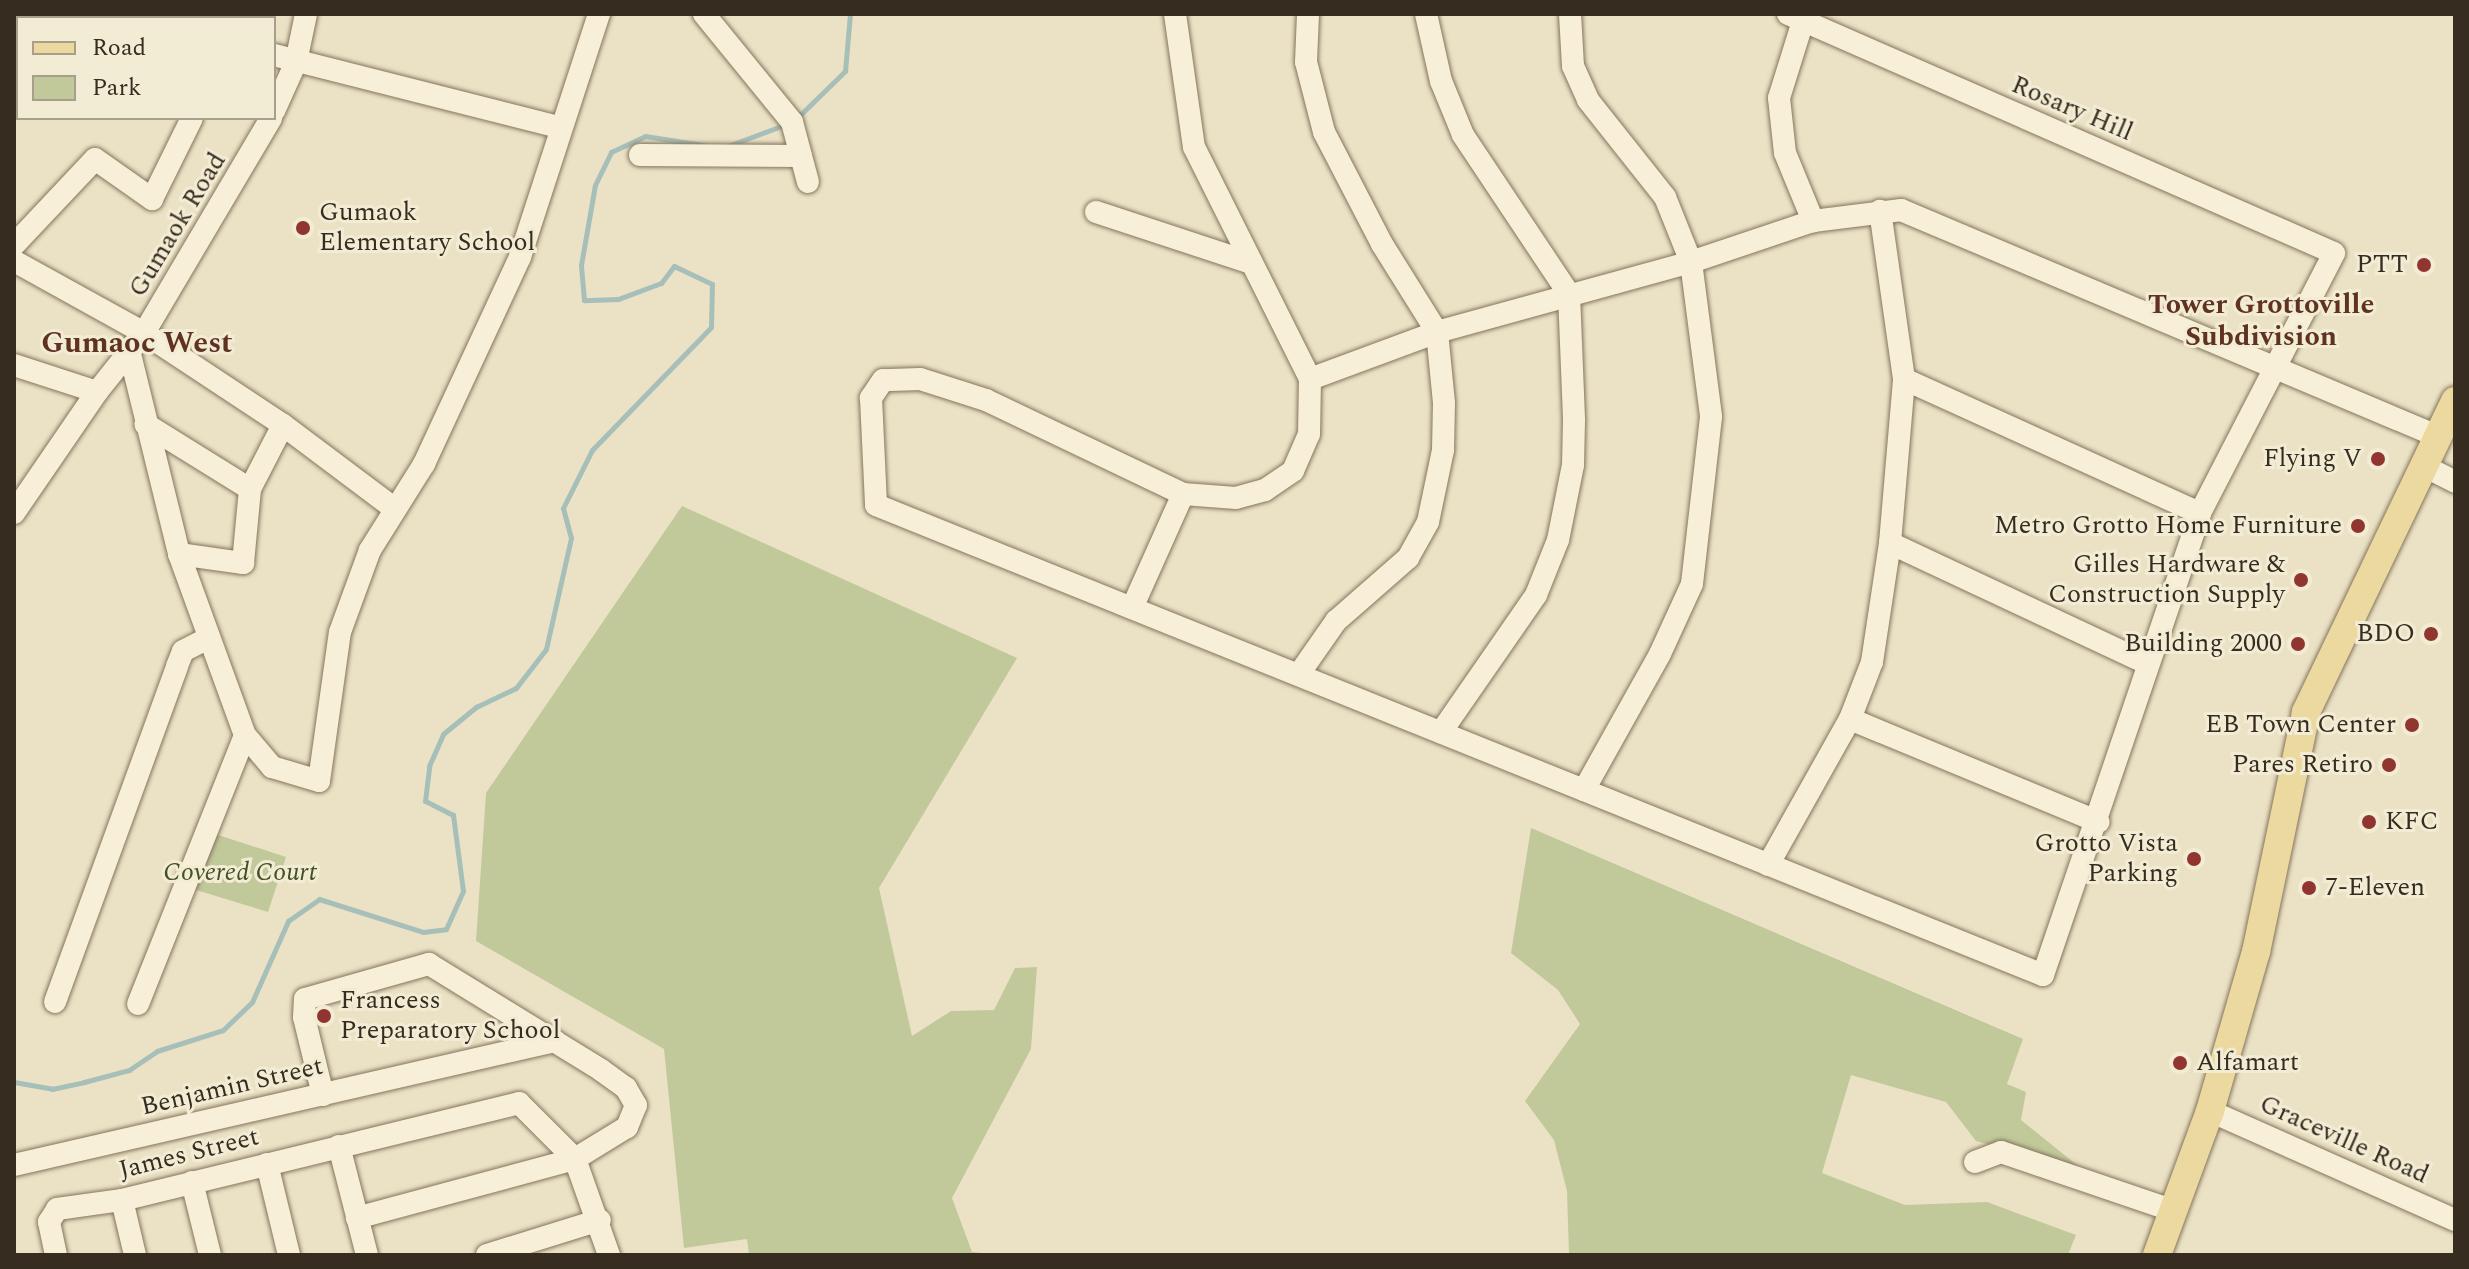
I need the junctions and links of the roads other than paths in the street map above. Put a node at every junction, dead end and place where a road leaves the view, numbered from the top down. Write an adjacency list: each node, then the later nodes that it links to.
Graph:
1 (306, 14): 9 (street)
2 (599, 14): 13 (street)
3 (704, 14): 15 (street)
4 (1175, 14): 23 (street)
5 (1308, 14): 25 (street)
6 (1426, 14): 24 (street)
7 (1570, 14): 22 (street)
8 (1795, 18): 19 (street); 29 (street, Rosary Hill)
9 (285, 58): 10 (street); 13 (street)
10 (276, 101)
11 (191, 120): 20 (street)
12 (270, 120): 26 (street, Gumaok Road)
13 (559, 127): 41 (street)
14 (640, 155): 15 (street)
15 (801, 156): 16 (street)
16 (808, 182)
17 (1880, 211): 19 (street); 29 (street); 31 (street)
18 (1096, 212): 23 (street)
19 (1813, 221): 22 (street)
20 (14, 245)
21 (14, 261): 26 (street)
22 (1691, 262): 24 (street); 53 (street)
23 (1251, 263): 30 (street)
24 (1569, 294): 25 (street); 51 (street)
25 (1437, 332): 30 (street); 49 (street)
26 (144, 333): 27 (street, Gumaok Road); 35 (street)
27 (130, 354): 32 (street, Gumaok Road); 34 (street)
28 (14, 365): 32 (street)
29 (2275, 366): 36 (street); 43 (street)
30 (1310, 379): 40 (street)
31 (1904, 379): 43 (street); 44 (street)
32 (97, 392): 42 (street, Gumaok Road)
33 (2455, 401): 36 (main road)
34 (145, 424): 39 (street); 45 (street)
35 (283, 425): 39 (street); 41 (street)
36 (2437, 436): 37 (main road)
37 (2422, 465): 38 (street); 60 (main road)
38 (2455, 482)
39 (250, 489): 45 (street)
40 (1183, 494): 46 (street); 46 (street)
41 (395, 509): 52 (street)
42 (14, 513)
43 (2200, 513): 48 (street)
44 (1890, 543): 48 (street); 50 (street)
45 (179, 554): 47 (street)
46 (1132, 608): 49 (street)
47 (207, 639): 52 (street); 56 (street)
48 (2148, 664): 54 (street)
49 (1299, 674): 51 (street)
50 (1850, 719): 54 (street); 55 (street)
51 (1441, 732): 53 (street)
52 (245, 735): 57 (street)
53 (1584, 790): 55 (street)
54 (2099, 822): 55 (street)
55 (1768, 865)
56 (55, 1002)
57 (138, 1004)
58 (555, 1041): 59 (street, Benjamin Street); 59 (street); 62 (street)
59 (323, 1095): 65 (street, Benjamin Street)
60 (2210, 1111): 68 (main road); 71 (street, Graceville Road)
61 (339, 1146): 62 (street, James Street); 64 (street, James Street); 69 (street)
62 (575, 1159): 69 (street); 70 (street)
63 (1975, 1162): 68 (street)
64 (267, 1164): 66 (street, James Street); 75 (street)
65 (14, 1165)
66 (192, 1182): 67 (street, James Street); 74 (street)
67 (122, 1200): 72 (street, James Street); 73 (street)
68 (2174, 1211): 79 (main road)
69 (357, 1218): 76 (street)
70 (600, 1220): 77 (street); 78 (street)
71 (2455, 1220)
72 (56, 1255)
73 (135, 1255)
74 (210, 1255)
75 (289, 1255)
76 (367, 1255)
77 (487, 1255)
78 (609, 1255)
79 (2157, 1255)

